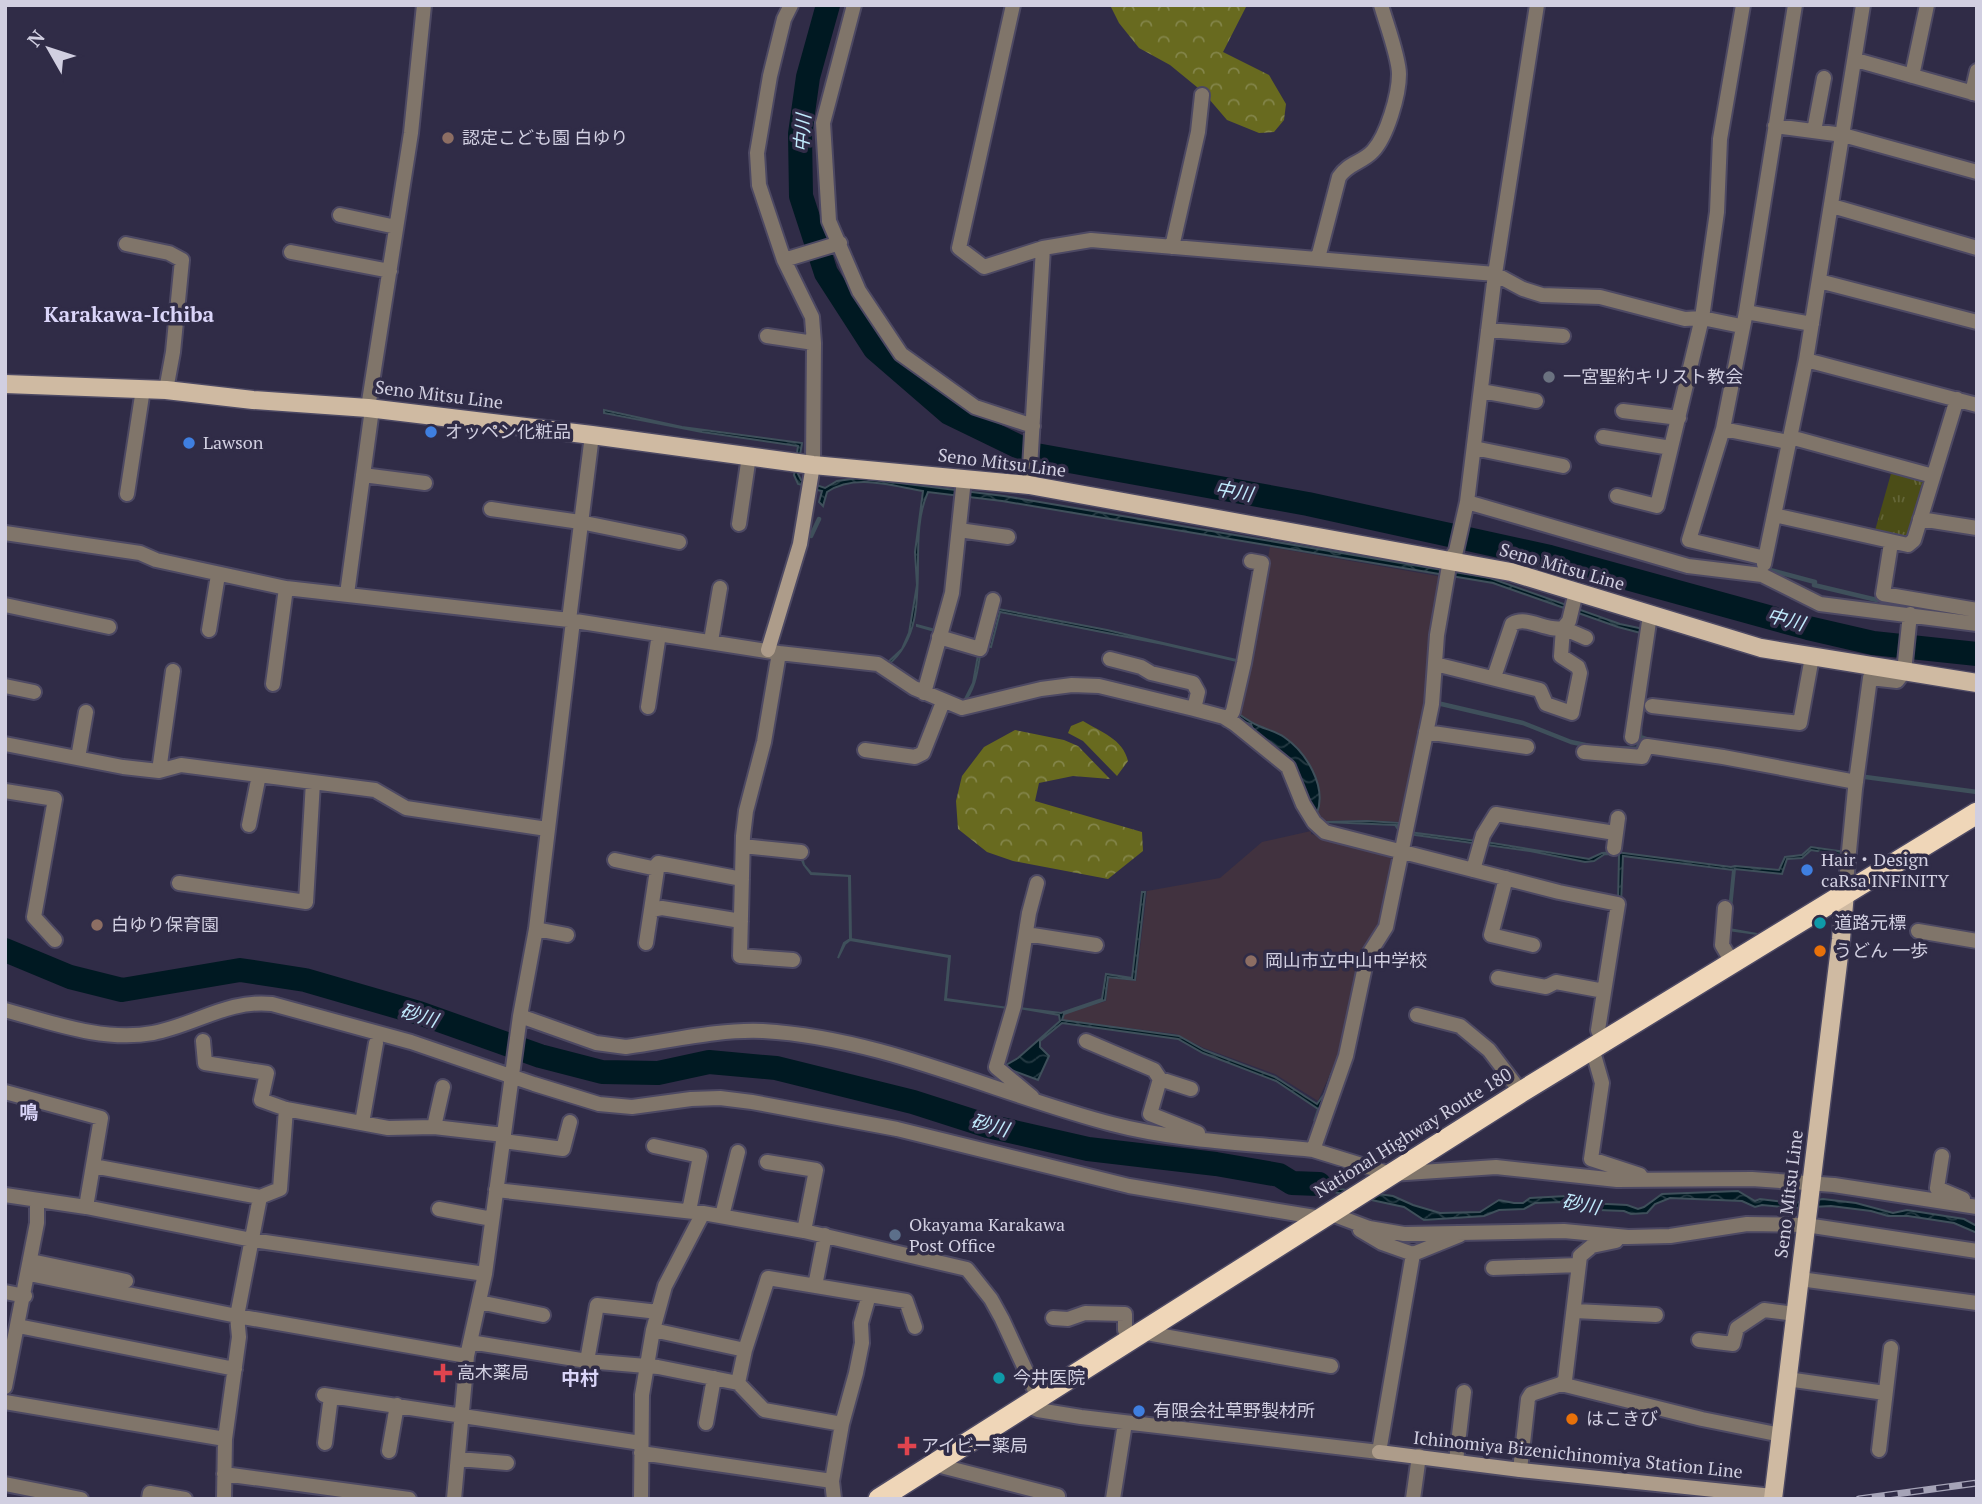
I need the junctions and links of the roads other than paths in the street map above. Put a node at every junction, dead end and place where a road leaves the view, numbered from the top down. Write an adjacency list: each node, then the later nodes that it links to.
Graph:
1 (424, 5): 23 (street)
2 (791, 5): 31 (street)
3 (853, 5): 24 (street)
4 (1381, 5): 30 (street)
5 (1536, 5): 33 (street)
6 (1743, 5): 35 (street)
7 (1795, 5): 17 (street)
8 (1863, 5): 11 (street)
9 (1927, 5): 13 (street)
10 (1009, 8): 27 (street)
11 (1856, 60): 13 (street); 19 (street)
12 (1977, 71): 15 (street)
13 (1912, 76): 15 (street)
14 (1824, 78): 18 (street)
15 (1974, 93)
16 (1202, 95): 26 (street)
17 (1775, 126): 18 (street); 36 (street)
18 (1814, 131): 19 (street)
19 (1843, 135): 20 (street); 21 (street)
20 (1977, 172)
21 (1832, 206): 28 (street); 34 (street)
22 (340, 215): 23 (street)
23 (396, 227): 32 (street)
24 (840, 243): 31 (street); 54 (street)
25 (126, 244): 46 (street)
26 (1172, 247): 27 (street); 30 (street)
27 (1044, 248): 54 (street)
28 (1977, 248)
29 (291, 252): 32 (street)
30 (1318, 258): 33 (street)
31 (784, 260): 42 (street)
32 (390, 271): 51 (street)
33 (1495, 274): 35 (street); 39 (street)
34 (1819, 281): 37 (street); 38 (street)
35 (1702, 318): 36 (street); 53 (street)
36 (1743, 319): 38 (street); 55 (street)
37 (1977, 322)
38 (1812, 324): 43 (street)
39 (1488, 330): 41 (street); 47 (street)
40 (766, 336): 42 (street)
41 (1563, 336)
42 (814, 343): 62 (street)
43 (1806, 360): 48 (street); 58 (street)
44 (5, 384): 45 (main road, Seno Mitsu Line)
45 (144, 389): 46 (main road, Seno Mitsu Line); 69 (street)
46 (166, 390): 51 (main road, Seno Mitsu Line)
47 (1481, 391): 49 (street); 59 (street)
48 (1957, 399): 50 (street); 65 (street)
49 (1536, 401)
50 (1977, 405)
51 (370, 408): 56 (main road, Seno Mitsu Line); 64 (street)
52 (1623, 411): 53 (street)
53 (1679, 418): 60 (street)
54 (1033, 426): 67 (street)
55 (1723, 429): 58 (street); 84 (street)
56 (592, 435): 61 (main road, Seno Mitsu Line); 75 (street)
57 (1603, 437): 60 (street)
58 (1789, 440): 65 (street); 73 (street)
59 (1474, 448): 63 (street); 71 (street)
60 (1671, 448): 70 (street)
61 (749, 456): 62 (main road, Seno Mitsu Line); 76 (street)
62 (813, 465): 66 (main road, Seno Mitsu Line); 106 (main road)
63 (1563, 466)
64 (363, 475): 68 (street); 91 (street)
65 (1933, 476): 74 (street)
66 (964, 479): 67 (main road, Seno Mitsu Line); 78 (street)
67 (1029, 481): 83 (main road, Seno Mitsu Line)
68 (425, 483)
69 (127, 494)
70 (1617, 496)
71 (1467, 502): 83 (street); 87 (street)
72 (491, 509): 75 (street)
73 (1774, 515): 82 (street); 84 (street)
74 (1920, 519): 77 (street); 82 (street)
75 (580, 522): 81 (street); 97 (street)
76 (739, 524)
77 (1977, 528)
78 (959, 530): 80 (street); 103 (street)
79 (5, 533): 86 (street)
80 (1008, 537)
81 (679, 542)
82 (1891, 543): 94 (street)
83 (1453, 556): 90 (main road, Seno Mitsu Line); 109 (street)
84 (1765, 558): 87 (street)
85 (1251, 561): 123 (street)
86 (218, 575): 88 (street); 101 (street)
87 (1762, 575): 96 (street)
88 (286, 588): 91 (street); 114 (street)
89 (720, 588): 105 (street)
90 (1577, 592): 95 (main road, Seno Mitsu Line); 100 (street)
91 (347, 594): 97 (street)
92 (993, 600): 103 (street)
93 (5, 605): 99 (street)
94 (1977, 610)
95 (1650, 615): 107 (main road, Seno Mitsu Line); 125 (street)
96 (1910, 615): 98 (street); 110 (street)
97 (571, 620): 102 (street); 139 (street)
98 (1977, 624)
99 (109, 627)
100 (1563, 628): 104 (street); 112 (street); 112 (street)
101 (209, 631)
102 (659, 634): 105 (street); 120 (street)
103 (939, 637): 117 (street)
104 (1587, 638)
105 (711, 641): 106 (street)
106 (774, 652): 117 (street); 140 (street)
107 (1812, 657): 110 (main road, Seno Mitsu Line); 119 (street)
108 (1110, 659): 121 (street)
109 (1435, 664): 112 (street); 124 (street)
110 (1904, 670): 113 (main road, Seno Mitsu Line); 133 (street)
111 (173, 671): 131 (street)
112 (1494, 677)
113 (1977, 683)
114 (273, 684)
115 (5, 686): 116 (street)
116 (34, 692)
117 (924, 693): 118 (street)
118 (943, 702): 121 (street); 128 (street)
119 (1652, 706)
120 (648, 707)
121 (1194, 709): 123 (street)
122 (86, 712): 130 (street)
123 (1228, 720): 141 (street)
124 (1426, 732): 127 (street); 141 (street)
125 (1632, 737)
126 (5, 744): 130 (street)
127 (1527, 747)
128 (865, 750)
129 (1584, 751): 133 (street)
130 (78, 758): 131 (street)
131 (159, 771): 132 (street)
132 (259, 775): 134 (street); 138 (street)
133 (1857, 777): 150 (street)
134 (313, 782): 139 (street); 148 (street)
135 (5, 790): 158 (street)
136 (1977, 813): 150 (highway, National Highway Route 180)
137 (1618, 818): 145 (street)
138 (249, 825)
139 (547, 829): 154 (street)
140 (743, 846): 142 (street); 147 (street)
141 (1402, 851): 145 (street); 188 (street)
142 (800, 852)
143 (615, 860): 144 (street)
144 (657, 869): 147 (street); 152 (street)
145 (1474, 870): 146 (street)
146 (1506, 878): 162 (street); 166 (street)
147 (743, 879): 153 (street)
148 (179, 883)
149 (1038, 883): 156 (street)
150 (1845, 894): 164 (highway, National Highway Route 180); 195 (main road, Seno Mitsu Line)
151 (1725, 908): 164 (street)
152 (652, 910): 153 (street); 160 (street)
153 (741, 921): 163 (street)
154 (536, 929): 157 (street); 169 (street)
155 (1918, 931): 159 (street)
156 (1026, 934): 161 (street); 180 (street)
157 (567, 935)
158 (55, 940)
159 (1977, 942)
160 (646, 943)
161 (1096, 945)
162 (1532, 945)
163 (793, 960)
164 (1732, 962): 173 (highway, National Highway Route 180)
165 (1498, 978): 166 (street)
166 (1604, 990): 173 (street)
167 (5, 1010): 174 (street)
168 (1417, 1015): 179 (street)
169 (520, 1019): 174 (street); 180 (street)
170 (204, 1041): 181 (street)
171 (1086, 1041): 175 (street)
172 (376, 1043): 183 (street)
173 (1597, 1044): 179 (highway, National Highway Route 180); 194 (street)
174 (513, 1073): 185 (street); 204 (street)
175 (1160, 1079): 177 (street); 186 (street)
176 (443, 1087): 184 (street)
177 (1191, 1089)
178 (5, 1091): 192 (street)
179 (1521, 1092): 193 (highway, National Highway Route 180)
180 (1040, 1104): 186 (street)
181 (286, 1109): 183 (street); 198 (street)
182 (570, 1122): 185 (street)
183 (362, 1123): 184 (street)
184 (435, 1126): 185 (street)
185 (503, 1138): 196 (street)
186 (1212, 1140): 188 (street)
187 (654, 1146): 203 (street)
188 (1312, 1150): 193 (street)
189 (738, 1152): 205 (street)
190 (1942, 1156): 200 (street)
191 (767, 1162): 208 (street)
192 (93, 1166): 198 (street); 201 (street)
193 (1384, 1178): 194 (street); 204 (highway, National Highway Route 180)
194 (1655, 1180): 195 (street)
195 (1811, 1185): 200 (street); 207 (main road, Seno Mitsu Line)
196 (496, 1190): 203 (street); 206 (street)
197 (5, 1195): 199 (street)
198 (260, 1197): 212 (street)
199 (37, 1200): 201 (street); 216 (street)
200 (1977, 1205)
201 (86, 1208): 212 (street)
202 (439, 1209): 206 (street)
203 (696, 1212): 205 (street); 228 (street)
204 (1333, 1215): 209 (street); 214 (street); 237 (highway, National Highway Route 180)
205 (722, 1216): 208 (street)
206 (492, 1219): 218 (street)
207 (1806, 1223): 211 (street); 213 (street); 219 (main road, Seno Mitsu Line)
208 (804, 1231): 210 (street)
209 (1464, 1232): 211 (street); 214 (street)
210 (825, 1235): 221 (street); 254 (street)
211 (1628, 1237): 215 (street)
212 (252, 1240): 218 (street); 232 (street)
213 (1977, 1251)
214 (1413, 1254): 267 (street)
215 (1579, 1265): 217 (street); 227 (street)
216 (30, 1268): 220 (street); 224 (street); 232 (street)
217 (1493, 1268)
218 (485, 1274): 225 (street)
219 (1800, 1279): 226 (street); 229 (main road, Seno Mitsu Line)
220 (126, 1281)
221 (815, 1286): 223 (street); 241 (street)
222 (5, 1292): 224 (street)
223 (869, 1295): 235 (street); 260 (street)
224 (25, 1296): 234 (street)
225 (479, 1302): 230 (street); 240 (street)
226 (1977, 1303)
227 (1575, 1311): 231 (street); 250 (street)
228 (658, 1312): 236 (street); 242 (street)
229 (1795, 1314): 238 (street); 248 (main road, Seno Mitsu Line)
230 (542, 1315)
231 (1656, 1315)
232 (237, 1316): 240 (street); 245 (street)
233 (1054, 1318): 237 (street)
234 (18, 1326): 243 (street); 245 (street)
235 (915, 1327)
236 (653, 1330): 241 (street); 246 (street)
237 (1136, 1335): 244 (street); 254 (highway, National Highway Route 180)
238 (1699, 1340)
239 (1891, 1348): 253 (street)
240 (469, 1349): 242 (street); 257 (street)
241 (745, 1350): 249 (street)
242 (587, 1361): 246 (street)
243 (7, 1362): 251 (street)
244 (1331, 1366)
245 (235, 1368): 262 (street)
246 (646, 1368): 247 (street); 264 (street)
247 (714, 1378): 249 (street); 258 (street)
248 (1787, 1379): 253 (street); 261 (main road, Seno Mitsu Line)
249 (738, 1383): 260 (street)
250 (1561, 1384): 261 (street); 273 (street)
251 (5, 1387)
252 (1464, 1392): 270 (street)
253 (1885, 1393): 265 (street)
254 (1031, 1401): 259 (street); 272 (highway, National Highway Route 180)
255 (5, 1402): 262 (street)
256 (397, 1405): 257 (street); 263 (street); 266 (street)
257 (461, 1415): 264 (street); 269 (street)
258 (706, 1423)
259 (1125, 1423): 267 (street); 288 (street)
260 (842, 1424): 275 (street)
261 (1781, 1435): 278 (main road, Seno Mitsu Line)
262 (225, 1439): 274 (street)
263 (325, 1443)
264 (641, 1448): 275 (street); 285 (street)
265 (1879, 1450)
266 (389, 1451)
267 (1379, 1452): 268 (main road, Ichinomiya Bizenichinomiya Station Line)
268 (1419, 1456): 270 (main road, Ichinomiya Bizenichinomiya Station Line); 289 (street)
269 (458, 1459): 271 (street); 284 (street)
270 (1456, 1461): 273 (main road, Ichinomiya Bizenichinomiya Station Line)
271 (507, 1463)
272 (933, 1464): 277 (street); 287 (highway, National Highway Route 180)
273 (1520, 1469): 278 (main road, Ichinomiya Bizenichinomiya Station Line)
274 (224, 1474): 282 (street); 283 (street)
275 (832, 1480): 286 (street)
276 (5, 1484): 279 (street)
277 (1058, 1496)
278 (1773, 1497)
279 (81, 1499)
280 (149, 1499): 281 (street)
281 (186, 1499)
282 (224, 1499)
283 (409, 1499)
284 (454, 1499)
285 (641, 1499)
286 (834, 1499)
287 (878, 1499)
288 (1113, 1499)
289 (1413, 1499)

